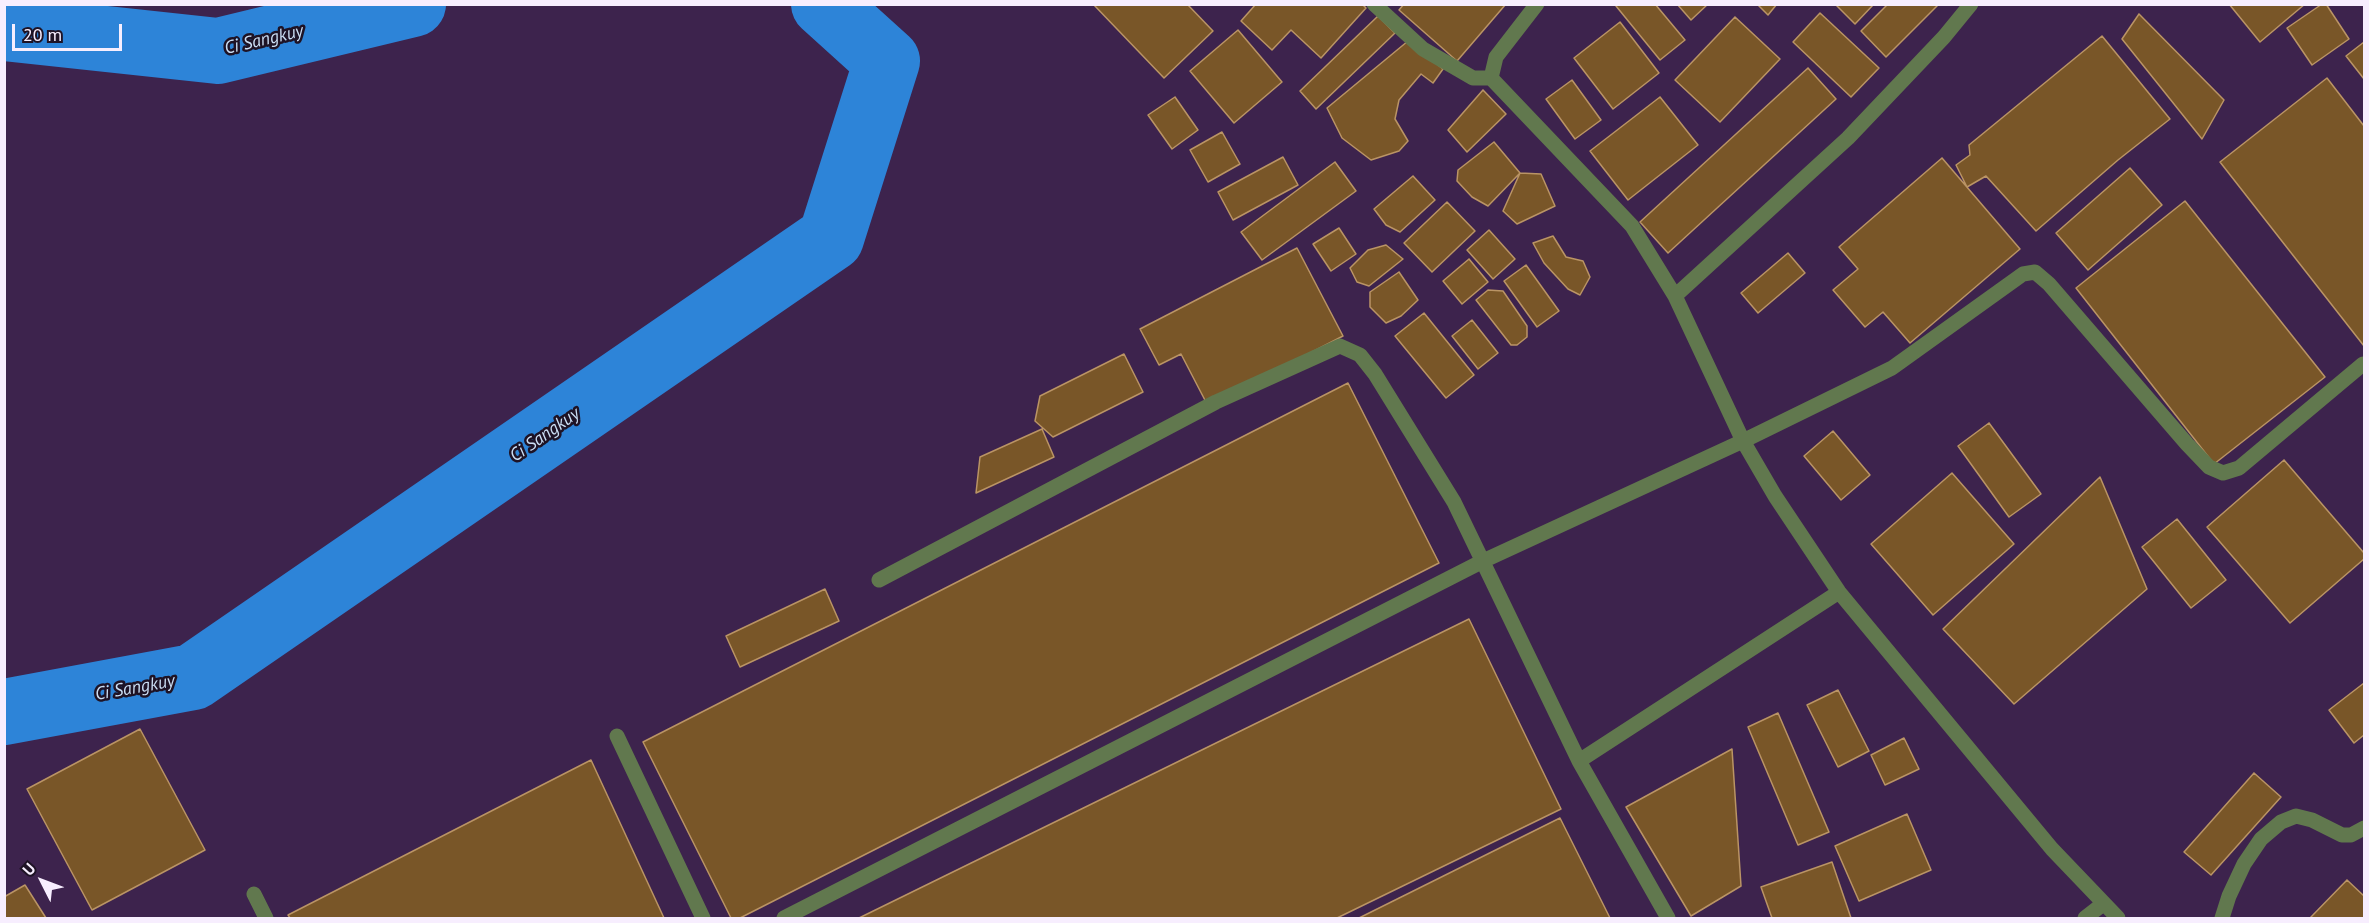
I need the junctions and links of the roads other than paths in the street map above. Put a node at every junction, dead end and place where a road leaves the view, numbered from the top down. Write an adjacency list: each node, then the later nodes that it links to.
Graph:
1 (1374, 4): 4 (street)
2 (1537, 4): 4 (street)
3 (1971, 4): 5 (street)
4 (1491, 78): 5 (street)
5 (1675, 296): 7 (street)
6 (2363, 364): 7 (street)
7 (1743, 441): 8 (street); 10 (street)
8 (1483, 561): 9 (street); 12 (street); 18 (street)
9 (879, 580)
10 (1839, 591): 12 (street); 15 (street)
11 (617, 736): 17 (street)
12 (1579, 761): 19 (street)
13 (2364, 828): 22 (street)
14 (254, 894): 16 (street)
15 (2103, 904): 20 (street); 21 (street)
16 (266, 918)
17 (703, 918)
18 (784, 918)
19 (1668, 918)
20 (2085, 918)
21 (2118, 918)
22 (2222, 918)

